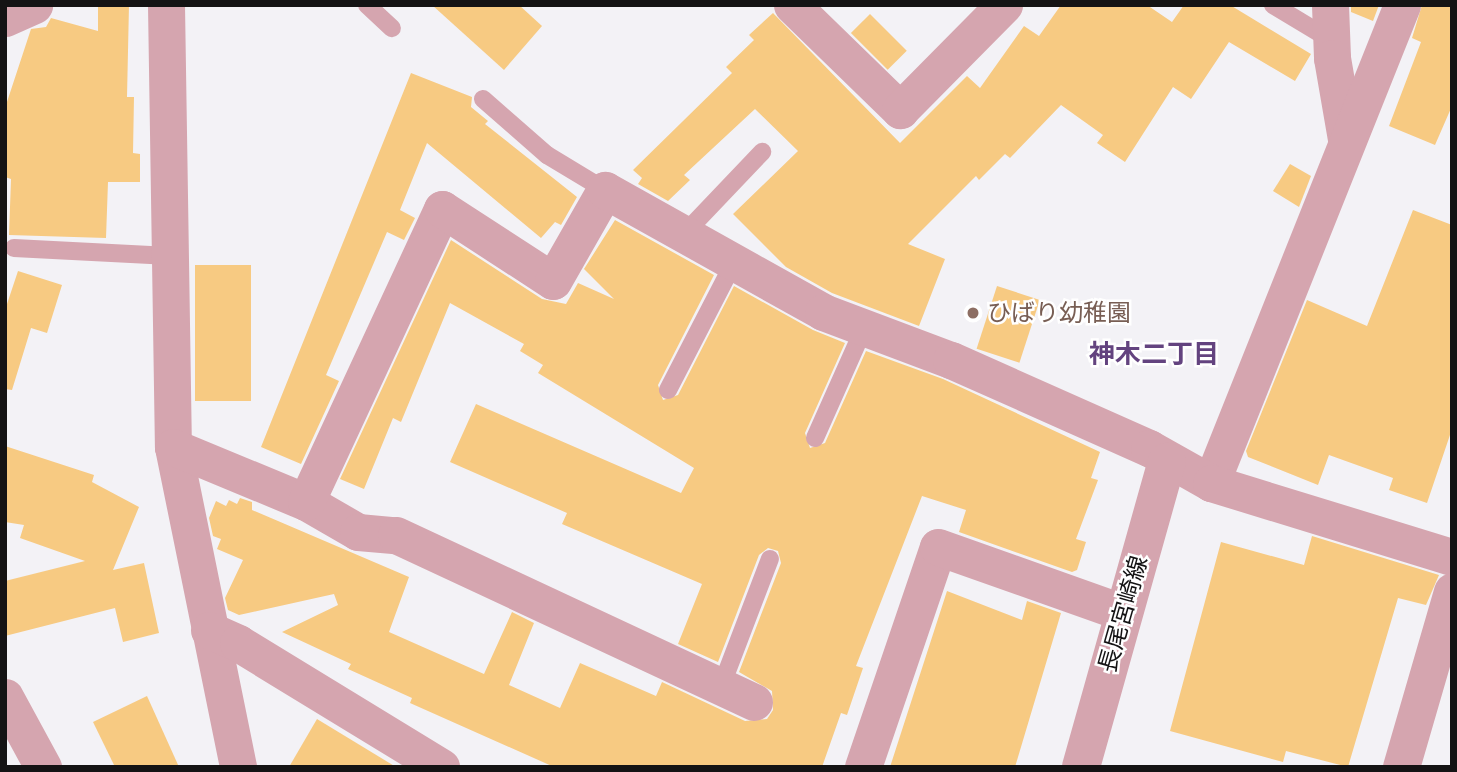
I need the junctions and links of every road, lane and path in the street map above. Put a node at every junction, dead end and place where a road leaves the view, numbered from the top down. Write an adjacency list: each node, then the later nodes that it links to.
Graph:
1 (34, 5): 8 (street)
2 (166, 5): 17 (street)
3 (367, 5): 10 (lane)
4 (792, 5): 5 (street)
5 (1004, 5)
6 (1273, 5): 9 (lane)
7 (1402, 5): 12 (street)
8 (5, 18)
9 (1330, 22): 12 (street)
10 (392, 28)
11 (483, 99): 14 (lane)
12 (1346, 139): 24 (street)
13 (762, 152): 15 (lane)
14 (604, 190): 15 (street); 25 (street)
15 (683, 235): 18 (street)
16 (14, 248): 17 (lane)
17 (170, 256): 22 (street)
18 (735, 260): 19 (street); 20 (lane)
19 (864, 328): 21 (lane); 23 (street)
20 (668, 390)
21 (815, 438)
22 (173, 447): 25 (street); 30 (street)
23 (1167, 462): 24 (street); 29 (street, 長尾宮崎線)
24 (1211, 483): 26 (street)
25 (306, 502): 31 (street)
26 (1452, 557)
27 (770, 559): 31 (lane)
28 (1452, 591): 39 (street)
29 (1122, 612): 37 (street); 38 (street, 長尾宮崎線)
30 (209, 630): 35 (street); 36 (street)
31 (721, 687): 33 (street)
32 (5, 697): 34 (street)
33 (754, 702)
34 (43, 767)
35 (238, 767)
36 (441, 767)
37 (863, 767)
38 (1081, 767)
39 (1401, 767)

